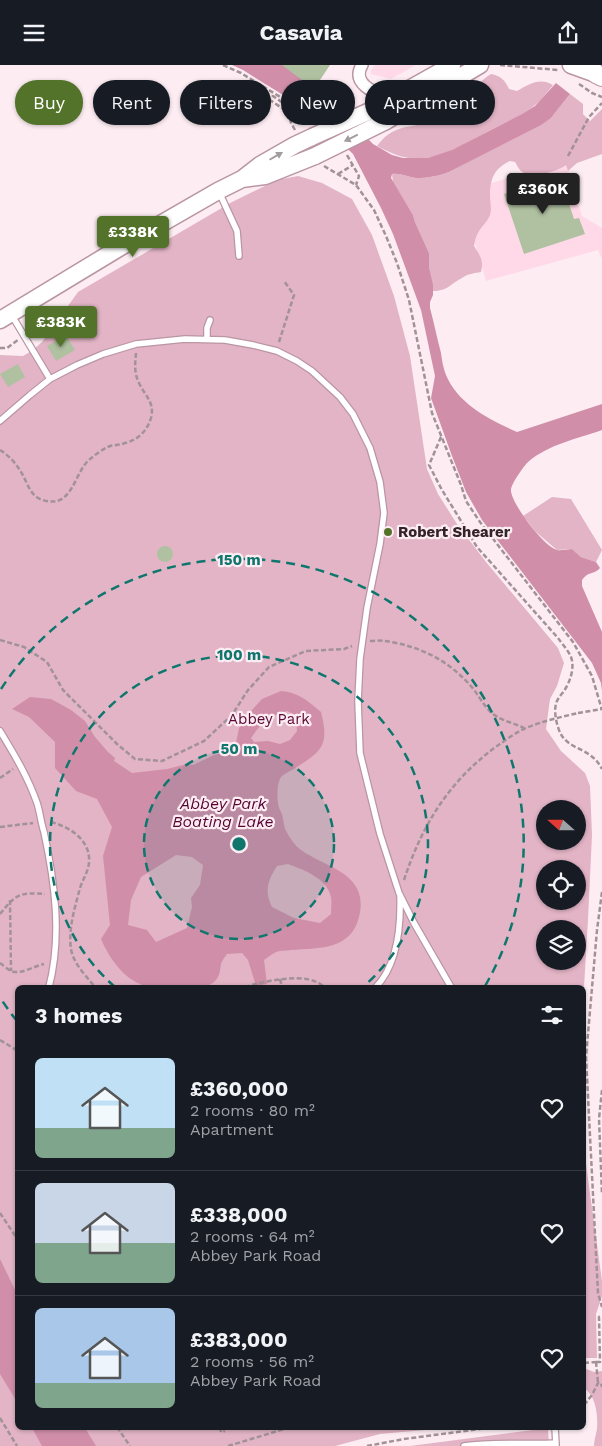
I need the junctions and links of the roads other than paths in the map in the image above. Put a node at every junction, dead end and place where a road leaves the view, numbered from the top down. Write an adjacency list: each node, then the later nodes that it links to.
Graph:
1 (452, 65): 6 (main road)
2 (480, 65): 9 (main road, one-way to 9, bridge)
3 (360, 67): 7 (street)
4 (568, 70): 5 (main road)
5 (596, 72)
6 (426, 80)
7 (365, 87)
8 (365, 113): 9 (main road, one-way to 8, bridge)
9 (242, 179): 10 (main road)
10 (218, 191): 11 (lane); 12 (main road)
11 (239, 256)
12 (6, 317): 15 (lane)
13 (210, 320): 14 (lane)
14 (207, 339): 15 (lane); 18 (lane)
15 (50, 379): 16 (lane)
16 (0, 421)
17 (0, 731): 19 (lane)
18 (400, 893): 20 (lane); 21 (lane)
19 (48, 985)
20 (378, 985)
21 (450, 985)
22 (555, 1430): 23 (lane)
23 (556, 1445): 24 (lane)
24 (464, 1446)

